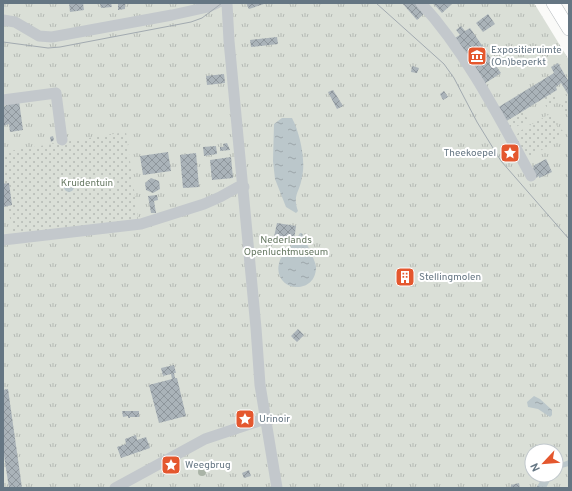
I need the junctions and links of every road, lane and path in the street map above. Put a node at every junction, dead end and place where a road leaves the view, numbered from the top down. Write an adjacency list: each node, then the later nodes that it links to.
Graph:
1 (217, 3): 5 (street)
2 (227, 3): 10 (street)
3 (421, 3): 9 (street)
4 (553, 3): 6 (main road)
5 (3, 20)
6 (569, 29)
7 (3, 100): 8 (street)
8 (62, 140)
9 (531, 176)
10 (244, 187): 11 (street); 12 (street)
11 (3, 240)
12 (265, 419): 13 (street); 14 (street)
13 (115, 488)
14 (277, 488)

